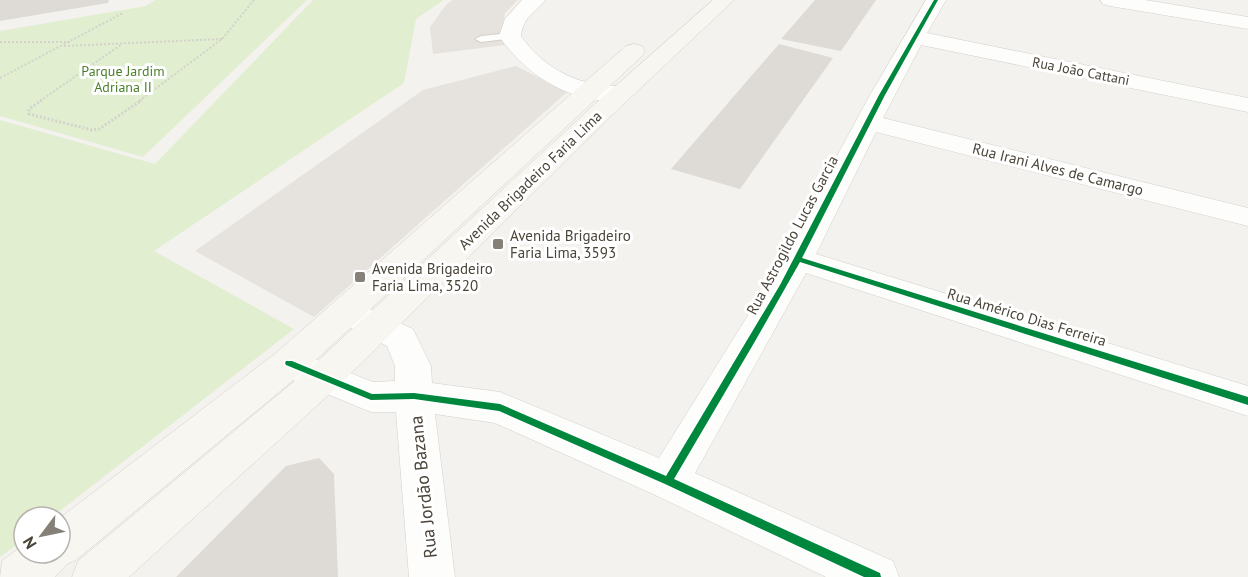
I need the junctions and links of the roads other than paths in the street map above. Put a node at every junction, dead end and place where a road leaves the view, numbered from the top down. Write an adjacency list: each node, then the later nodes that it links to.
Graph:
1 (535, 0): 7 (street)
2 (694, 0): 10 (main road, Avenida Brigadeiro Faria Lima)
3 (724, 0): 10 (main road, Avenida Brigadeiro Faria Lima)
4 (936, 0): 8 (street, Rua Astrogildo Lucas Garcia)
5 (1110, 0): 6 (street)
6 (1248, 23)
7 (510, 36): 9 (lane); 10 (street)
8 (914, 37): 11 (street, Rua João Cattani); 12 (street, Rua Astrogildo Lucas Garcia)
9 (481, 39)
10 (605, 92): 15 (main road, Avenida Brigadeiro Faria Lima)
11 (1248, 105)
12 (868, 122): 13 (street, Rua Irani Alves de Camargo); 14 (street, Rua Astrogildo Lucas Garcia)
13 (1248, 217)
14 (797, 259): 18 (street, Rua Américo Dias Ferreira); 19 (street, Rua Astrogildo Lucas Garcia)
15 (363, 318): 16 (main road, Avenida Brigadeiro Faria Lima); 17 (street, Rua Jordão Bazana)
16 (305, 371): 17 (street, Rua Jordão Bazana); 20 (main road, Avenida Brigadeiro Faria Lima); 23 (main road, Avenida Brigadeiro Faria Lima)
17 (414, 396): 19 (street); 24 (street, Rua Jordão Bazana)
18 (1248, 401)
19 (668, 481): 25 (street)
20 (72, 536)
21 (34, 565): 22 (main road)
22 (19, 577)
23 (95, 577)
24 (432, 577)
25 (876, 577)

